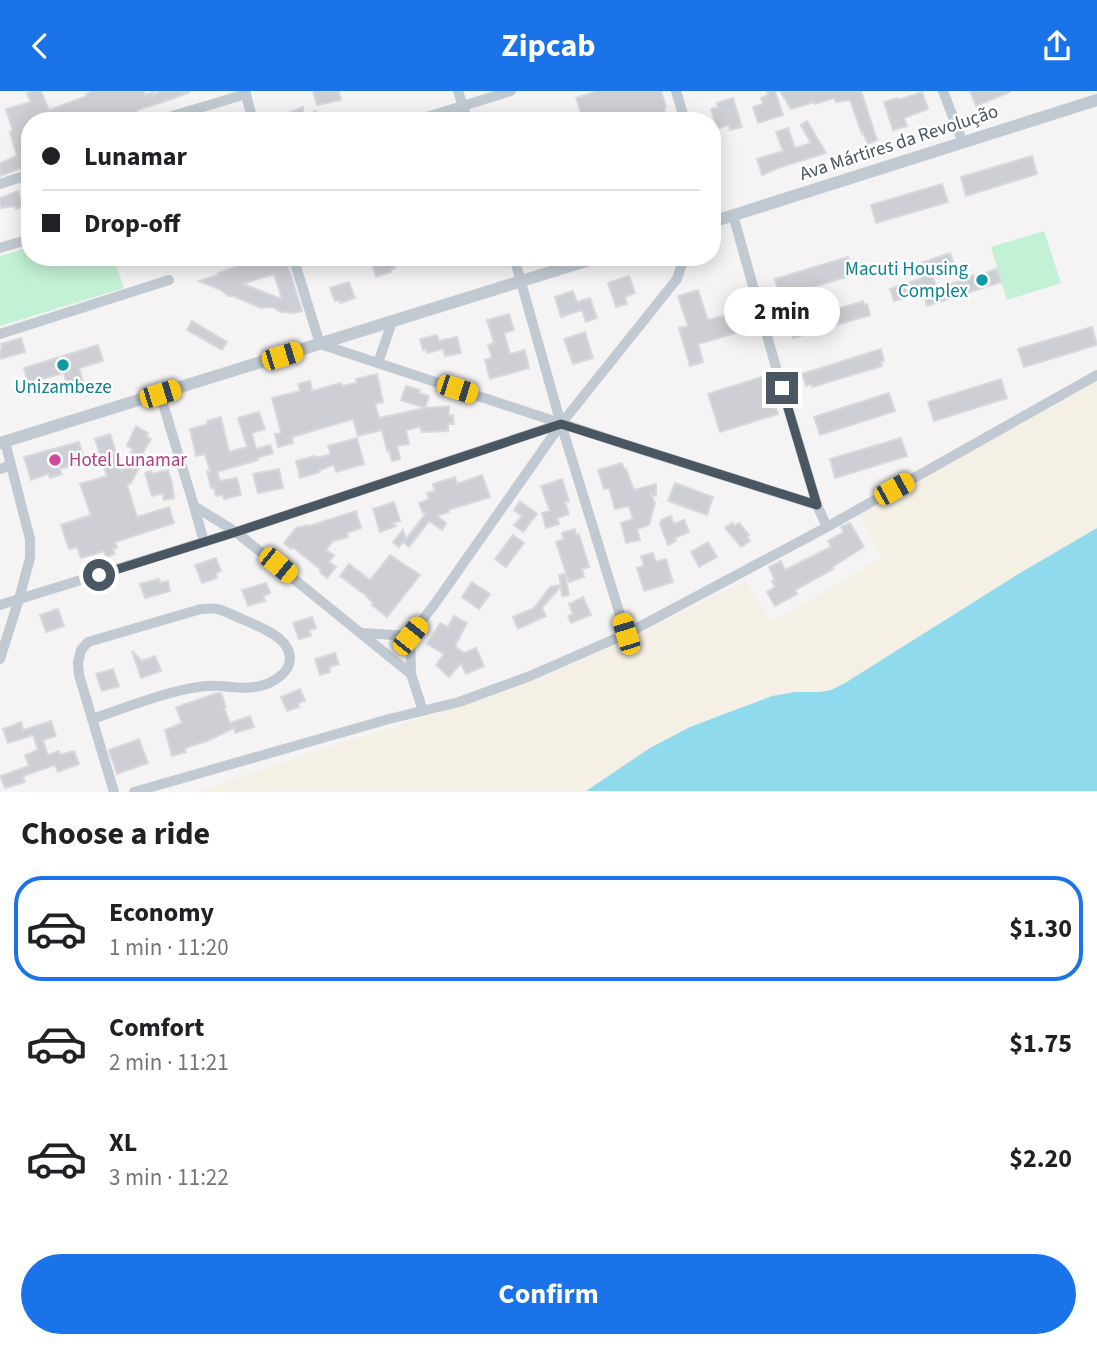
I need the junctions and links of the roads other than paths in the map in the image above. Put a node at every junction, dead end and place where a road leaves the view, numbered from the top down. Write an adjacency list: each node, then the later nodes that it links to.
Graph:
1 (458, 91): 7 (street)
2 (511, 91): 7 (street)
3 (676, 91): 12 (street)
4 (943, 91): 13 (street)
5 (245, 93): 8 (street); 9 (street)
6 (1097, 100): 13 (street, Ava Mártires da Revolução)
7 (463, 106): 10 (street); 11 (street)
8 (185, 112)
9 (251, 112)
10 (443, 112)
11 (465, 112)
12 (682, 112)
13 (963, 143): 16 (street, Ava Mártires da Revolução)
14 (21, 177): 15 (street)
15 (0, 184)
16 (733, 215): 17 (street, Ava Mártires da Revolução); 36 (street)
17 (721, 216)
18 (21, 242): 19 (street)
19 (0, 248)
20 (296, 266): 28 (street)
21 (517, 266): 25 (street)
22 (569, 266): 25 (street)
23 (681, 266): 32 (street)
24 (169, 280): 27 (street)
25 (522, 280): 26 (street); 32 (street)
26 (392, 322): 28 (street); 29 (street)
27 (0, 334)
28 (320, 344): 29 (street); 31 (street)
29 (378, 363): 32 (street)
30 (1097, 375): 38 (street)
31 (160, 394): 33 (street); 37 (street)
32 (561, 424): 36 (street); 39 (street); 44 (street); 45 (street)
33 (2, 443): 34 (street)
34 (11, 465): 35 (street); 41 (street)
35 (0, 469)
36 (817, 505): 38 (street)
37 (194, 506): 39 (street); 40 (street)
38 (827, 527): 44 (street)
39 (236, 532): 40 (street); 43 (street)
40 (204, 541): 41 (street)
41 (19, 599): 42 (street); 46 (street)
42 (0, 605)
43 (360, 633): 45 (street); 47 (street)
44 (626, 634): 48 (street)
45 (410, 636): 47 (street)
46 (0, 659)
47 (411, 674): 48 (street)
48 (423, 711): 51 (street)
49 (92, 719): 49 (street); 50 (street)
50 (114, 792)
51 (134, 792)

